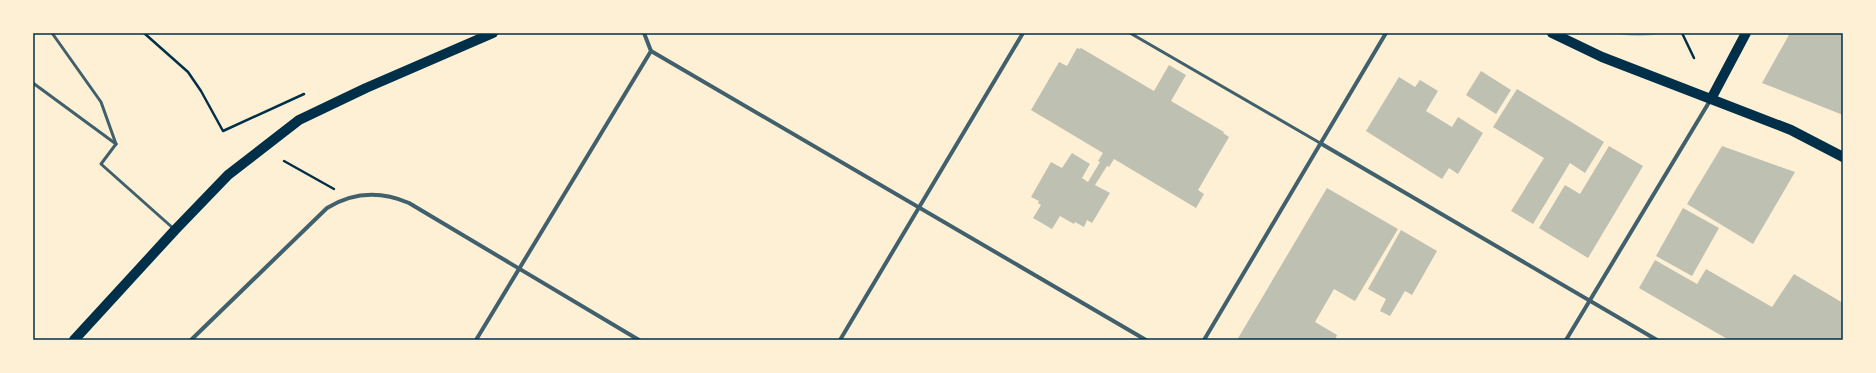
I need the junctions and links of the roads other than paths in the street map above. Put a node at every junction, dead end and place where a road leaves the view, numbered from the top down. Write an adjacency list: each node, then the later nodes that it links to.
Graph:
1 (52, 33): 13 (lane)
2 (493, 33): 16 (main road)
3 (644, 33): 9 (street)
4 (1023, 33): 15 (street)
5 (1130, 33): 12 (lane)
6 (1386, 33): 12 (street)
7 (1552, 33): 11 (main road)
8 (1746, 33): 11 (main road)
9 (651, 51): 15 (street); 17 (street)
10 (33, 83): 13 (lane)
11 (1711, 99): 14 (main road); 18 (street)
12 (1320, 143): 18 (street); 25 (street)
13 (116, 144): 16 (lane)
14 (1843, 157)
15 (920, 207): 23 (street); 24 (street)
16 (175, 230): 19 (main road)
17 (519, 269): 20 (street); 21 (street); 22 (street)
18 (1589, 300): 26 (street); 27 (street)
19 (74, 340)
20 (191, 340)
21 (476, 340)
22 (639, 340)
23 (840, 340)
24 (1146, 340)
25 (1204, 340)
26 (1566, 340)
27 (1657, 340)

